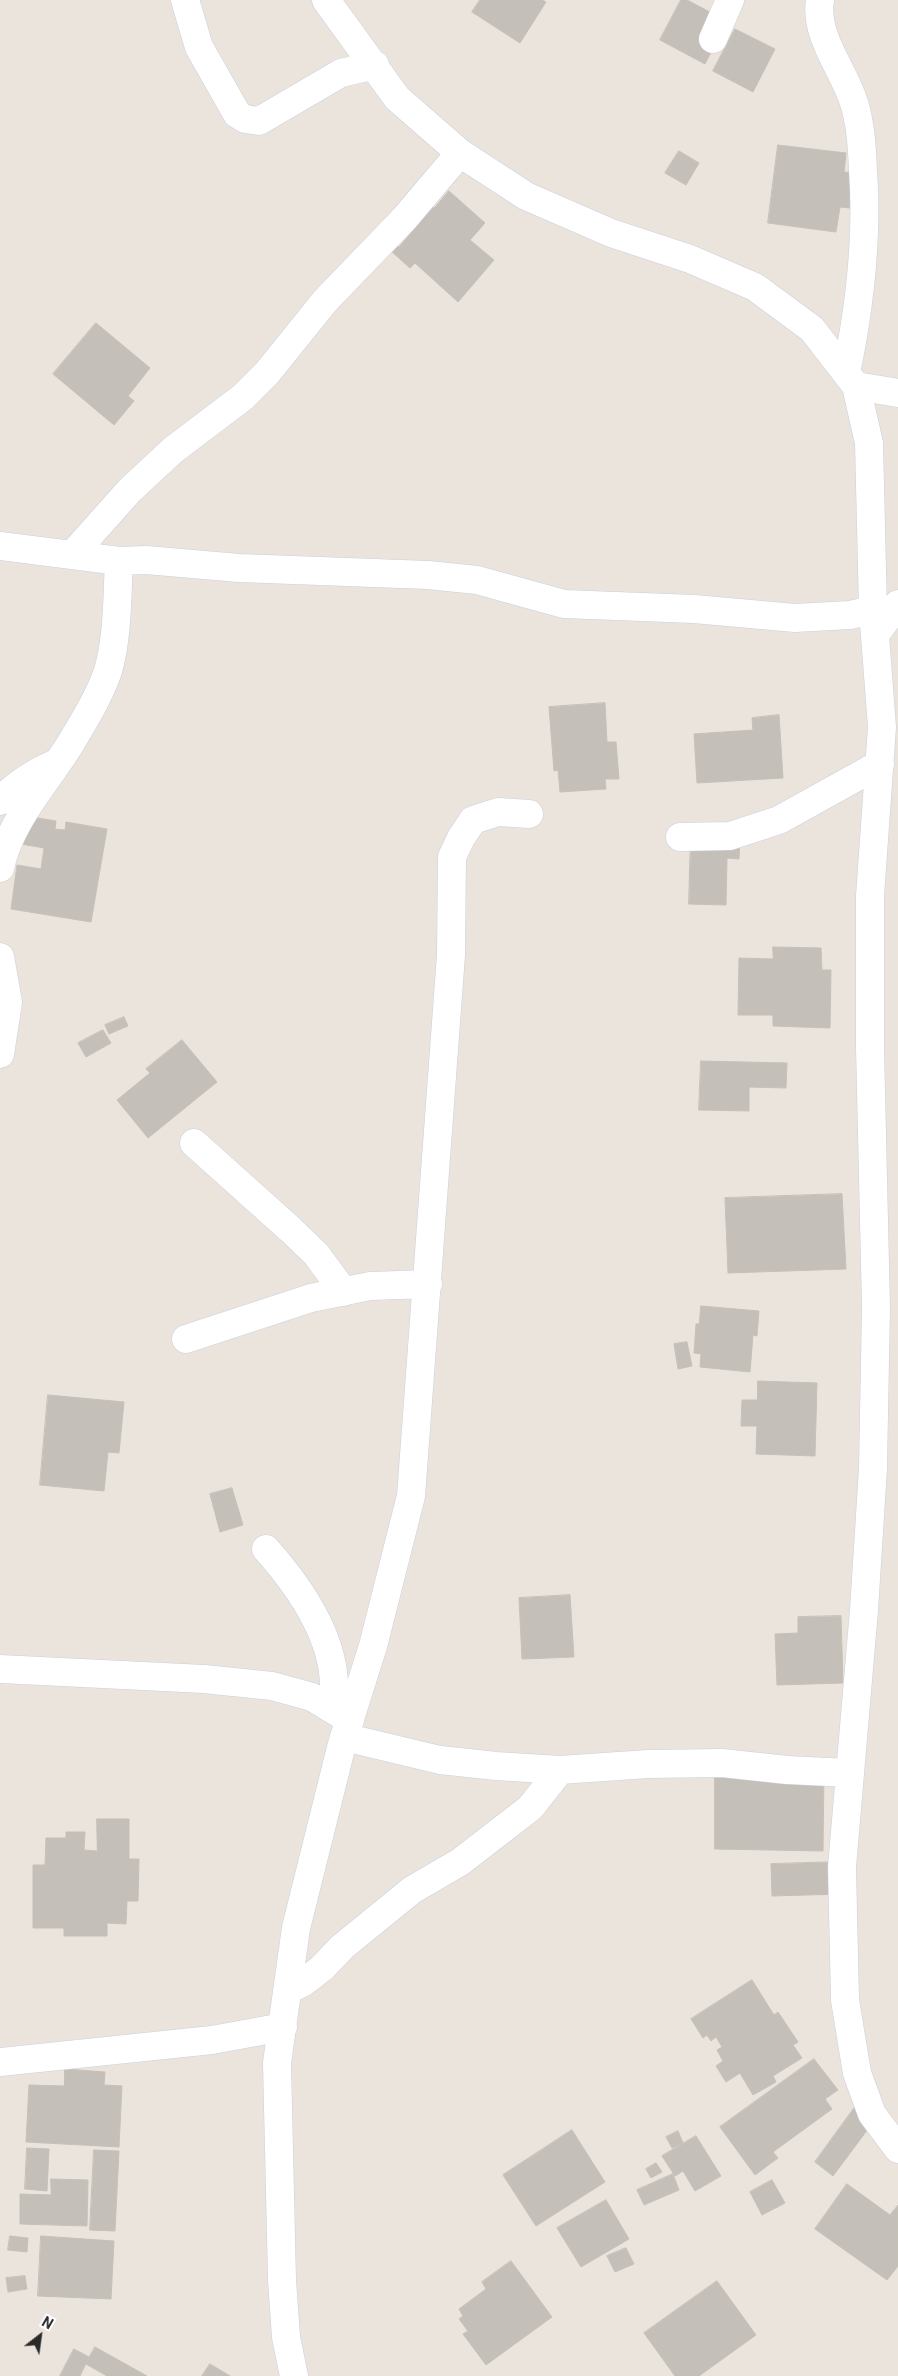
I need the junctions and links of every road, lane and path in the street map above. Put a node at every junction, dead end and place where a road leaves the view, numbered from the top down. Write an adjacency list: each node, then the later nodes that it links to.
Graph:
1 (185, 0): 6 (street)
2 (326, 0): 6 (street)
3 (730, 0): 5 (street)
4 (820, 0): 8 (street)
5 (713, 39)
6 (375, 65): 7 (street)
7 (460, 153): 8 (street); 11 (street)
8 (851, 380): 9 (street); 13 (street)
9 (898, 393)
10 (0, 546): 11 (street)
11 (72, 555): 12 (street)
12 (119, 561): 13 (street); 15 (street)
13 (882, 616): 14 (street)
14 (889, 702): 16 (street)
15 (58, 762): 17 (street); 20 (street)
16 (880, 764): 19 (street); 31 (street)
17 (0, 800)
18 (529, 814): 24 (street)
19 (680, 836)
20 (0, 868)
21 (0, 957): 22 (street)
22 (0, 1054)
23 (194, 1143): 25 (street)
24 (428, 1284): 25 (street); 29 (street)
25 (344, 1292): 26 (street)
26 (186, 1339)
27 (266, 1549): 29 (street)
28 (0, 1669): 29 (street)
29 (342, 1722): 30 (street); 32 (street)
30 (560, 1770): 31 (street); 32 (street)
31 (850, 1773): 35 (street)
32 (288, 1990): 33 (street)
33 (282, 2027): 34 (street); 36 (street)
34 (0, 2062)
35 (898, 2149)
36 (294, 2376)

